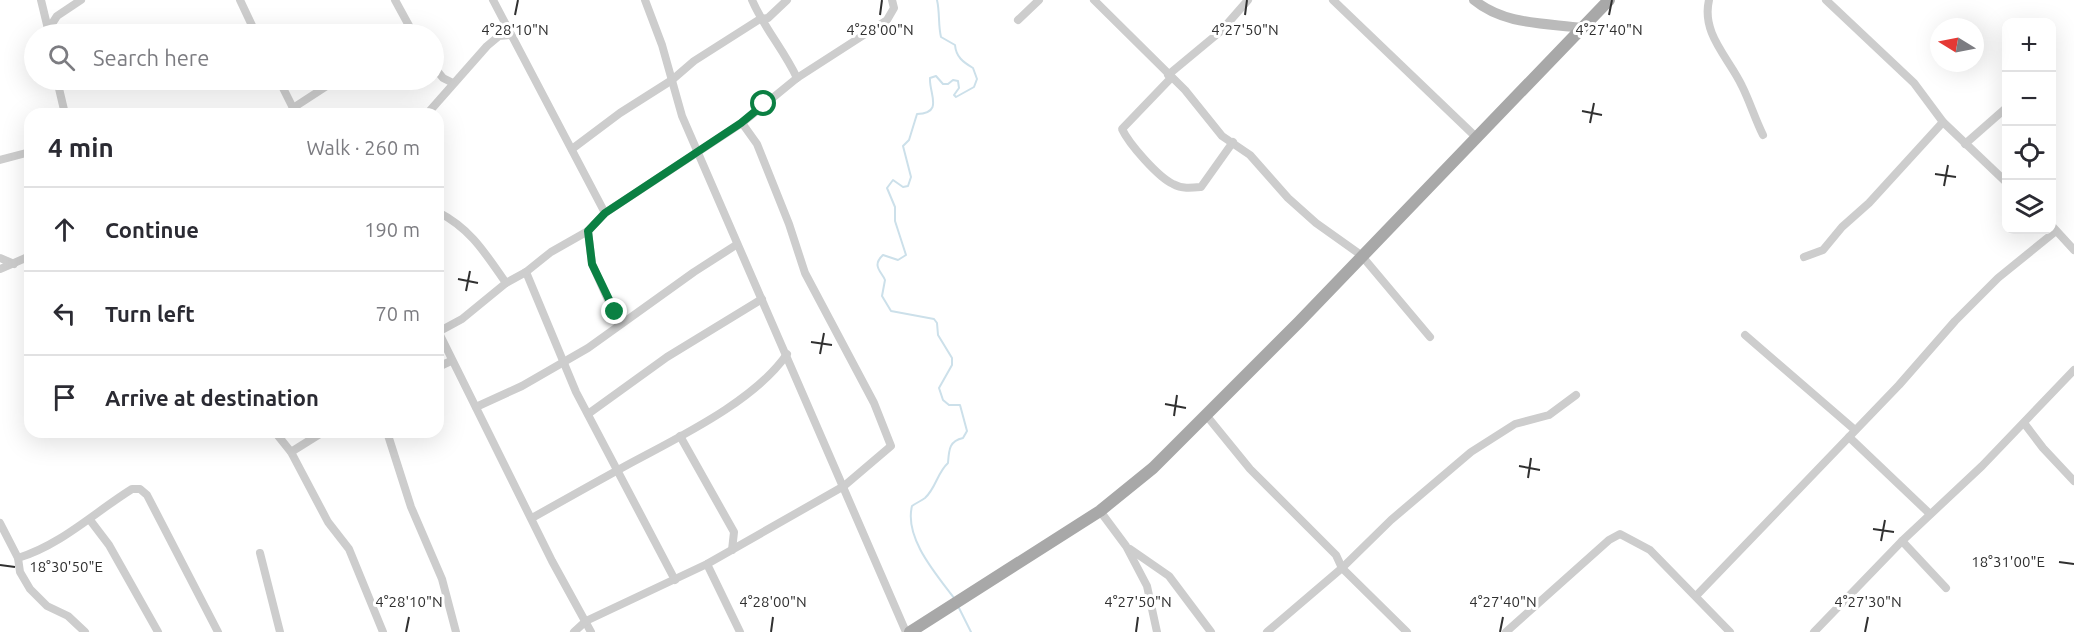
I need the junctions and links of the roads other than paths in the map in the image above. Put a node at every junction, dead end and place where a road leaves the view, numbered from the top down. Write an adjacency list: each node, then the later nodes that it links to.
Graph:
1 (41, 0): 20 (street)
2 (81, 0): 21 (street)
3 (395, 0): 23 (street)
4 (493, 0): 25 (street)
5 (645, 0): 29 (street)
6 (752, 0): 18 (street)
7 (787, 0): 18 (street)
8 (892, 0): 27 (street)
9 (1039, 0): 19 (street)
10 (1094, 0): 26 (street)
11 (1248, 0): 26 (street)
12 (1333, 0): 42 (street)
13 (1474, 0): 24 (street)
14 (1609, 0): 24 (main road)
15 (1708, 0): 41 (street)
16 (1826, 0): 39 (street)
17 (242, 1): 22 (street)
18 (760, 19): 27 (street); 29 (street)
19 (1018, 21)
20 (47, 24)
21 (53, 24)
22 (252, 24)
23 (408, 24)
24 (1582, 28): 42 (main road)
25 (510, 35): 30 (street); 45 (street)
26 (1170, 76): 43 (street); 43 (street)
27 (797, 78): 40 (street)
28 (444, 79): 30 (street)
29 (672, 80): 45 (street); 46 (street)
30 (453, 83): 37 (street)
31 (59, 90): 34 (street)
32 (284, 90): 35 (street)
33 (323, 90): 36 (street)
34 (64, 108)
35 (293, 108)
36 (299, 108)
37 (432, 108)
38 (2002, 112): 44 (street)
39 (1943, 122): 44 (street); 58 (street)
40 (741, 123): 46 (street); 89 (street)
41 (1763, 135)
42 (1477, 138): 57 (main road)
43 (1233, 142): 57 (street)
44 (1965, 144): 49 (street)
45 (572, 149): 50 (street)
46 (697, 151): 50 (street); 55 (street)
47 (24, 154): 48 (street)
48 (0, 160)
49 (2005, 180)
50 (605, 213): 53 (street)
51 (444, 215): 64 (street)
52 (2056, 230): 56 (street)
53 (588, 231): 63 (street); 66 (street)
54 (2047, 234): 81 (street)
55 (736, 245): 65 (street); 66 (street)
56 (2074, 250)
57 (1362, 255): 69 (street); 79 (main road)
58 (1804, 257)
59 (0, 258): 61 (street)
60 (24, 259): 61 (street)
61 (14, 264): 62 (street)
62 (0, 269)
63 (526, 272): 64 (street); 73 (street)
64 (506, 283): 67 (street)
65 (762, 299): 71 (street); 78 (street)
66 (619, 325): 73 (street)
67 (444, 328)
68 (1744, 335): 81 (street)
69 (1430, 337)
70 (444, 345): 72 (street)
71 (787, 354): 82 (street); 89 (street)
72 (451, 361): 74 (street); 77 (street)
73 (564, 363): 77 (street); 78 (street)
74 (444, 364)
75 (2074, 370): 80 (street)
76 (1576, 395): 101 (street)
77 (476, 408): 92 (street)
78 (588, 414): 87 (street)
79 (1206, 415): 90 (main road); 101 (street)
80 (2024, 423): 88 (street); 91 (street)
81 (1852, 433): 91 (street); 104 (street)
82 (680, 436): 87 (street); 97 (street)
83 (280, 438): 86 (street)
84 (313, 438): 86 (street)
85 (389, 438): 111 (street)
86 (291, 452): 110 (street)
87 (616, 471): 92 (street); 102 (street)
88 (2074, 481)
89 (844, 486): 97 (street); 115 (street)
90 (1100, 512): 96 (street); 115 (main road)
91 (1930, 514): 95 (street)
92 (532, 518): 105 (street)
93 (90, 520): 99 (street); 107 (street); 108 (street)
94 (0, 523): 99 (street)
95 (1902, 540): 103 (street); 122 (street)
96 (1126, 546): 116 (street); 117 (street)
97 (732, 550): 100 (street)
98 (260, 553): 109 (street)
99 (18, 558): 106 (street)
100 (707, 564): 102 (street); 114 (street)
101 (1342, 568): 118 (street); 119 (street)
102 (675, 580): 105 (street)
103 (1946, 588)
104 (1696, 596): 120 (street); 121 (street)
105 (586, 621): 112 (street); 113 (street)
106 (85, 632)
107 (158, 632)
108 (218, 632)
109 (280, 632)
110 (383, 632)
111 (456, 632)
112 (574, 632)
113 (591, 632)
114 (740, 632)
115 (908, 632)
116 (1157, 632)
117 (1211, 632)
118 (1267, 632)
119 (1407, 632)
120 (1506, 632)
121 (1730, 632)
122 (1814, 632)

